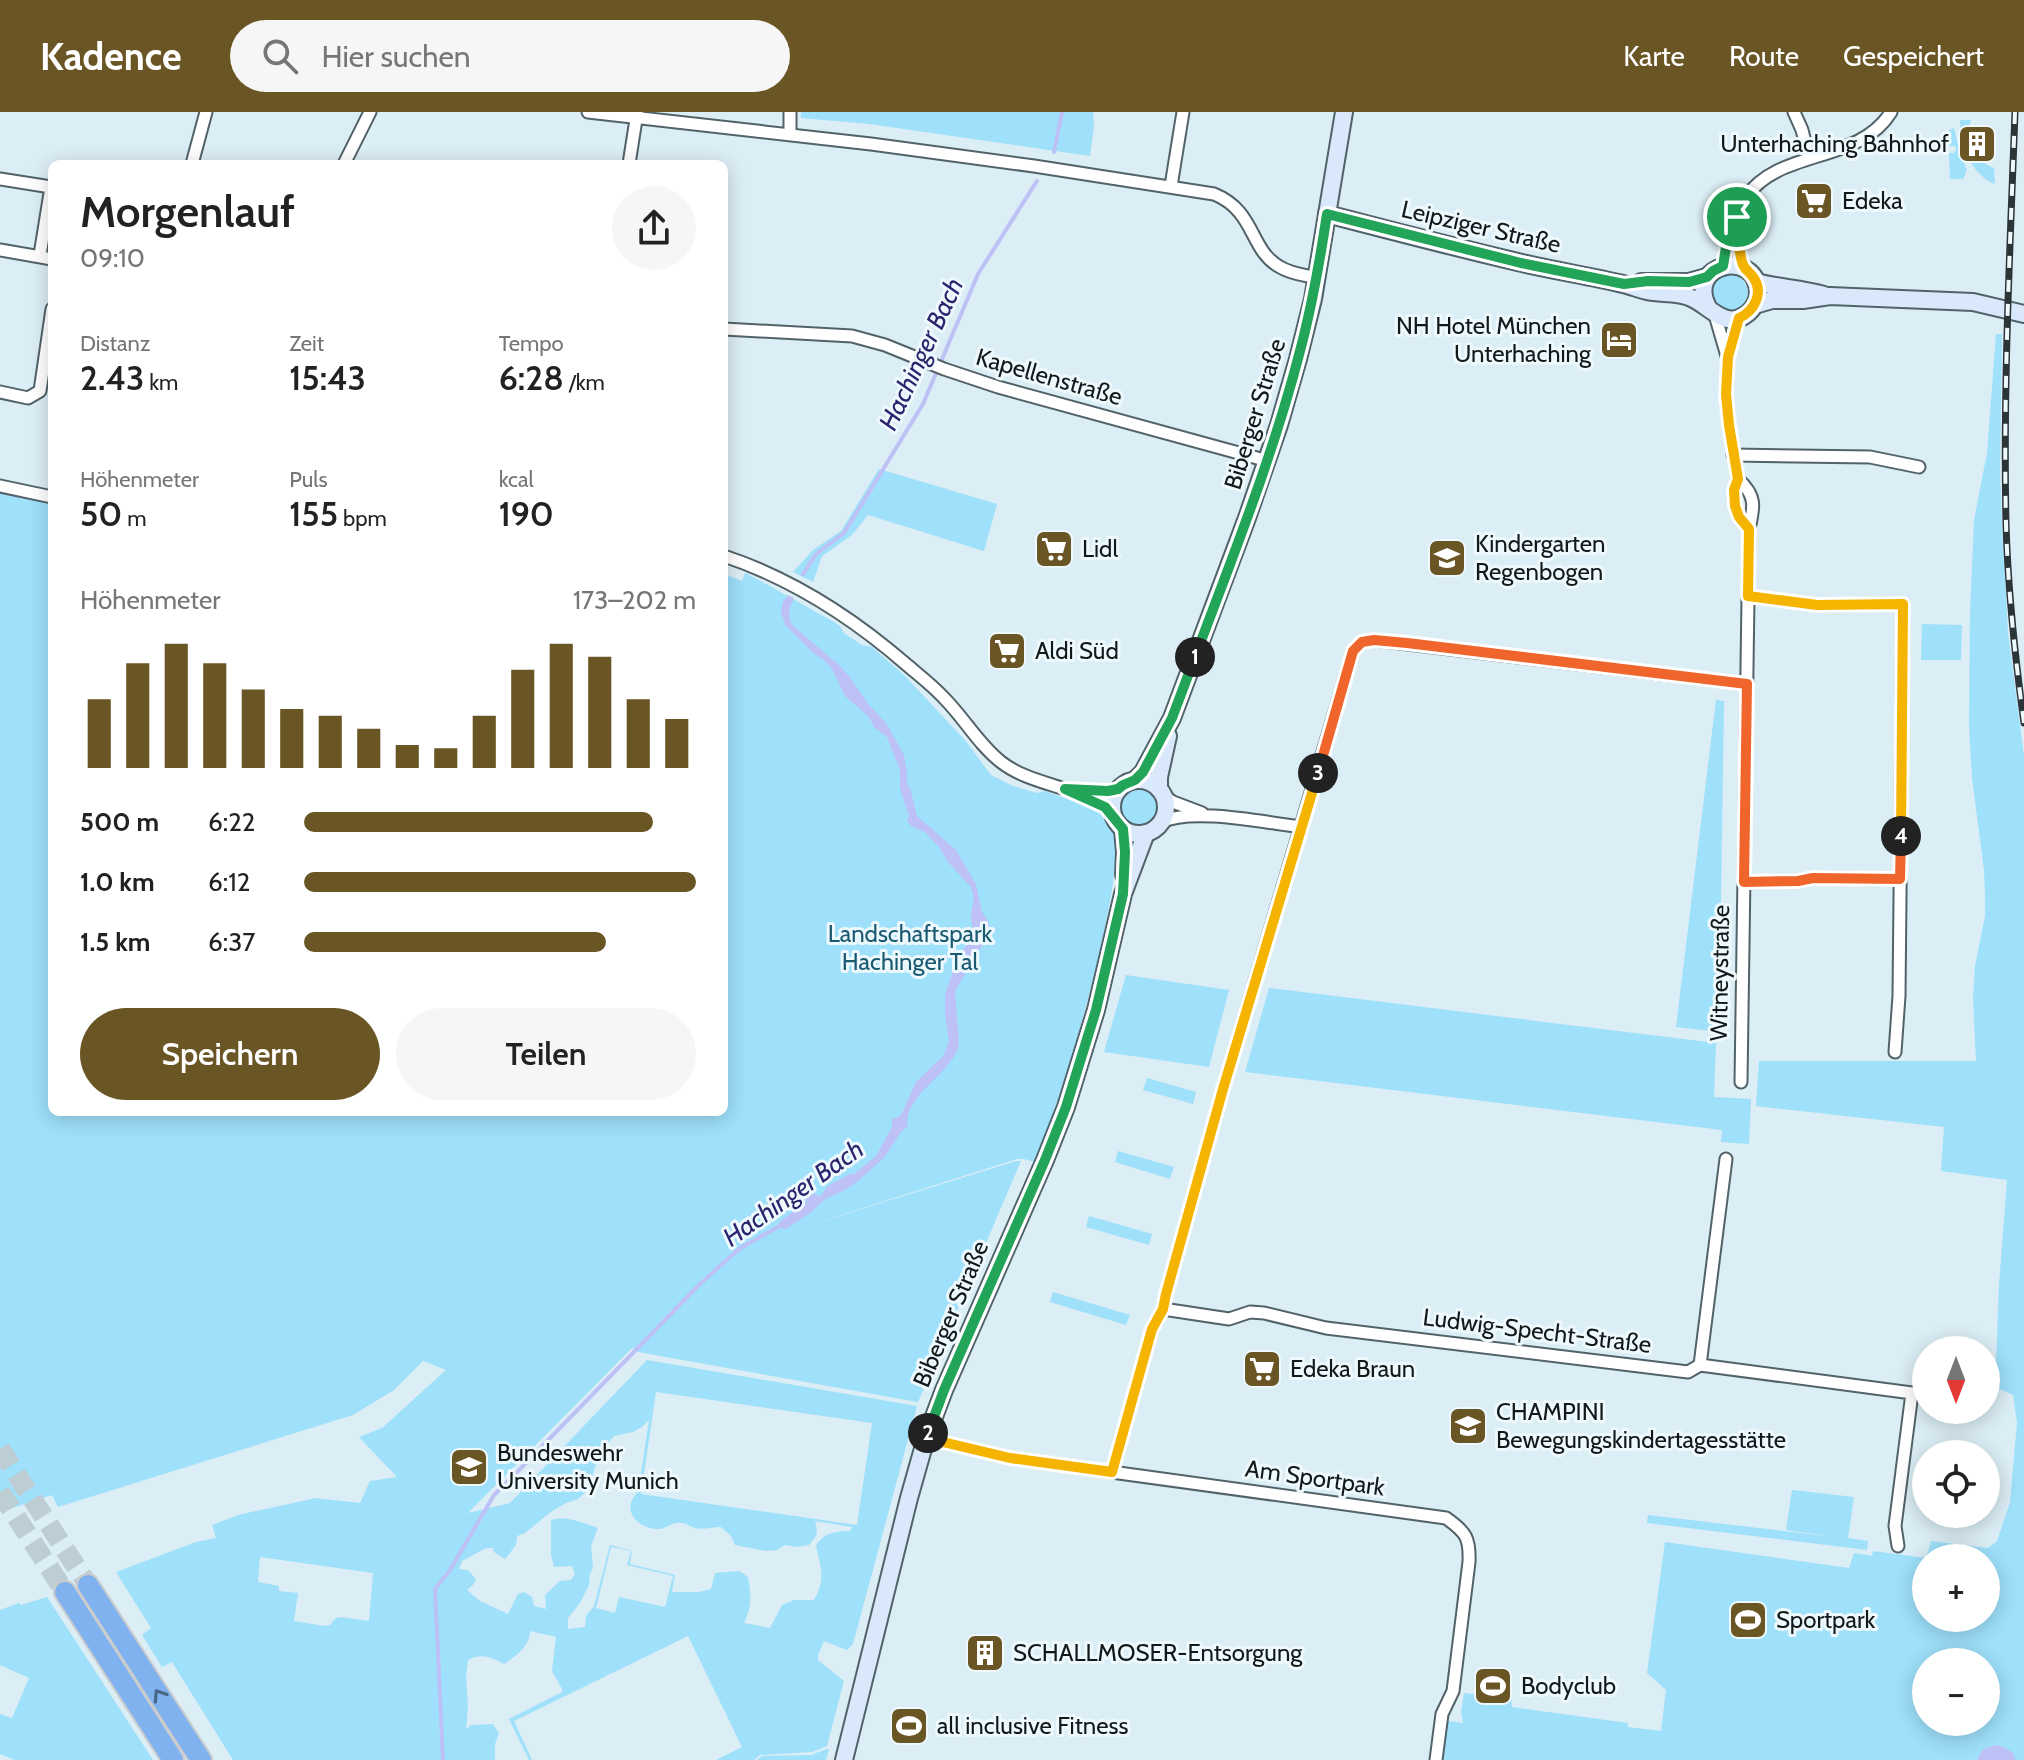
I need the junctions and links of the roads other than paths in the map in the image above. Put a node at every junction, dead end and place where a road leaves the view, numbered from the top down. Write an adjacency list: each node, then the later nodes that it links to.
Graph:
1 (206, 112): 12 (street)
2 (370, 112): 13 (street)
3 (588, 112): 9 (street)
4 (790, 112): 10 (street)
5 (1183, 112): 16 (street)
6 (1344, 112): 18 (main road, Biberger Straße)
7 (1794, 112): 11 (street)
8 (1891, 112): 11 (street)
9 (637, 115): 10 (street); 14 (street)
10 (790, 134): 16 (street)
11 (1809, 158): 19 (street)
12 (193, 160)
13 (346, 160)
14 (630, 160)
15 (0, 179): 17 (street)
16 (1171, 186): 26 (street)
17 (48, 187)
18 (1327, 214): 26 (main road, Biberger Straße); 28 (main road, Leipziger Straße)
19 (1737, 217): 23 (street); 24 (street)
20 (48, 229): 22 (street)
21 (0, 250): 22 (street)
22 (46, 257)
23 (1723, 266): 24 (main road); 25 (main road)
24 (1744, 268): 27 (main road)
25 (1707, 277): 28 (main road, Leipziger Straße); 31 (main road)
26 (1317, 278): 39 (main road, Biberger Straße)
27 (1756, 282): 29 (main road); 30 (main road)
28 (1624, 284): 31 (main road, Leipziger Straße)
29 (1830, 296): 30 (main road); 32 (main road)
30 (1755, 305): 33 (main road)
31 (1712, 312): 33 (main road); 36 (street, Witneystraße)
32 (2024, 314)
33 (1739, 318): 36 (street, Witneystraße)
34 (728, 329): 39 (street, Kapellenstraße)
35 (48, 336): 37 (street)
36 (1728, 357): 38 (street, Witneystraße)
37 (0, 392)
38 (1733, 455): 40 (street); 41 (street, Witneystraße)
39 (1268, 461): 48 (main road, Biberger Straße)
40 (1919, 467)
41 (1738, 479): 44 (street, Witneystraße); 44 (street, Witneystraße)
42 (0, 486): 43 (street)
43 (48, 496)
44 (1749, 529): 46 (street, Witneystraße)
45 (728, 558): 50 (street)
46 (1748, 596): 47 (street, Witneystraße); 59 (street)
47 (1747, 684): 56 (street); 60 (street, Witneystraße)
48 (1172, 718): 49 (main road, Biberger Straße); 52 (main road, Biberger Straße)
49 (1135, 780): 51 (main road); 52 (main road)
50 (1065, 789): 51 (street); 53 (street)
51 (1118, 789): 53 (main road)
52 (1162, 792): 54 (street); 55 (main road)
53 (1112, 813): 57 (main road)
54 (1210, 816): 55 (street); 56 (street)
55 (1161, 822): 58 (main road)
56 (1302, 827): 65 (street)
57 (1123, 829): 58 (main road); 61 (main road, Biberger Straße)
58 (1146, 833): 61 (main road, Biberger Straße)
59 (1900, 879): 60 (street); 62 (street)
60 (1744, 882): 63 (street, Witneystraße)
61 (1123, 894): 67 (main road, Biberger Straße)
62 (1895, 1052)
63 (1741, 1082)
64 (1726, 1159): 66 (street)
65 (1163, 1309): 66 (street, Ludwig-Specht-Straße); 68 (street)
66 (1700, 1365): 69 (street, Ludwig-Specht-Straße)
67 (926, 1438): 68 (street, Am Sportpark); 74 (main road, Biberger Straße)
68 (1112, 1472): 75 (street, Am Sportpark)
69 (1898, 1546)
70 (88, 1585): 73 (highway, one-way to 70)
71 (65, 1592): 72 (highway)
72 (173, 1760)
73 (201, 1760)
74 (844, 1760)
75 (1436, 1760)

